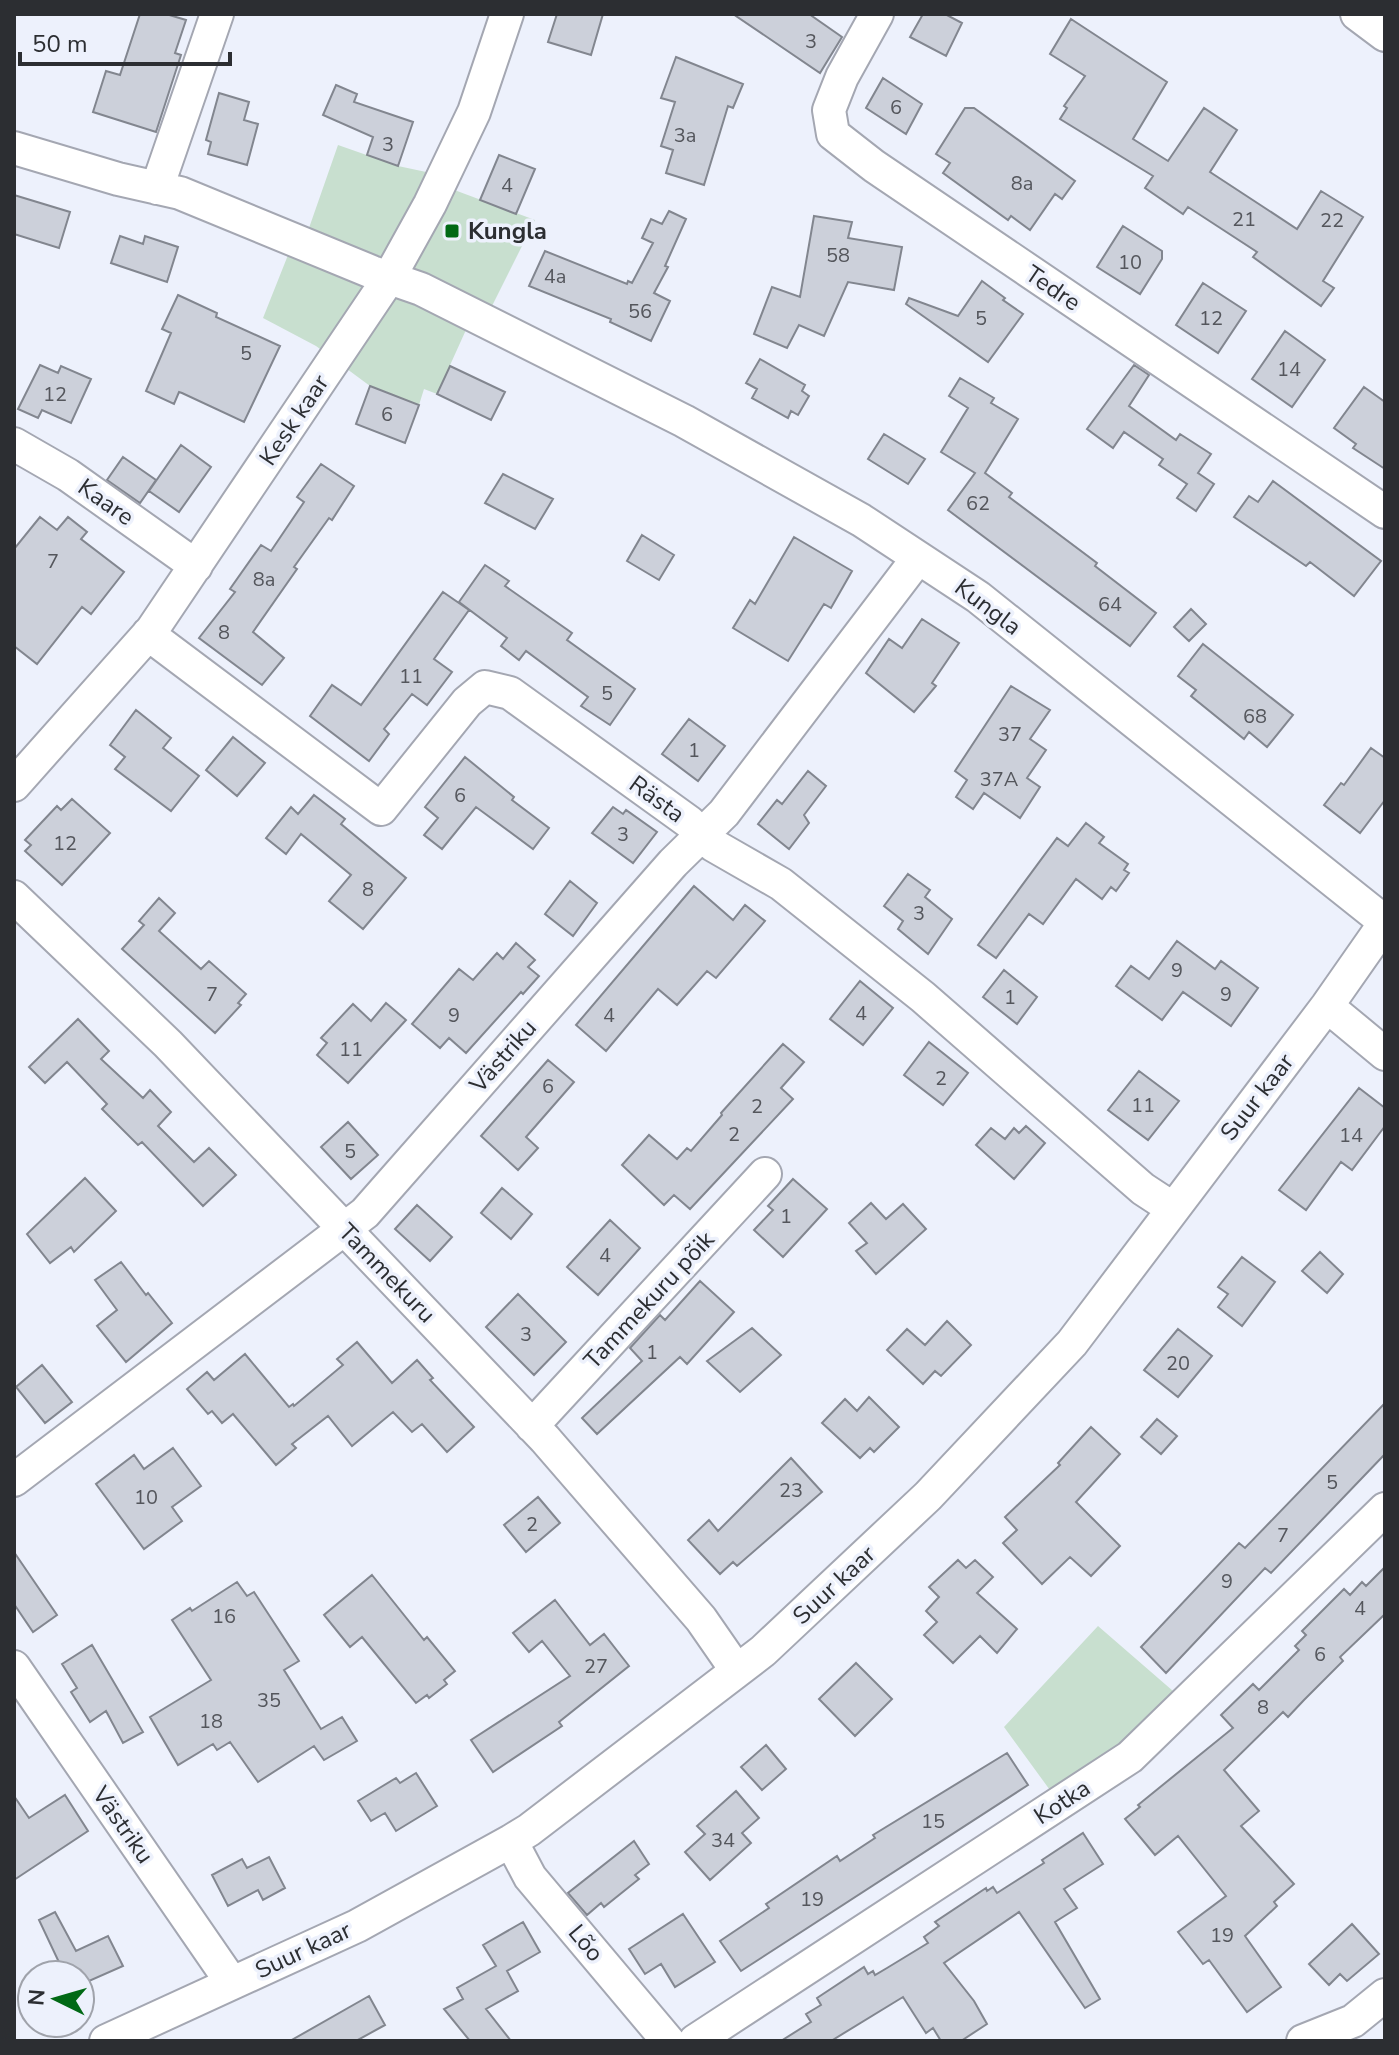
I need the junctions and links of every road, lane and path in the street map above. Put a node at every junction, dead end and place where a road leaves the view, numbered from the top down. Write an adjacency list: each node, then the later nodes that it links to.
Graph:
1 (217, 14): 7 (street)
2 (507, 14): 8 (street, Kesk kaar)
3 (877, 14): 10 (street, Tedre)
4 (1357, 14): 5 (street)
5 (1385, 35)
6 (14, 148): 7 (street, Kungla)
7 (157, 188): 8 (street, Kungla)
8 (389, 278): 11 (street, Kungla); 12 (street, Kesk kaar)
9 (14, 444): 12 (street, Kaare)
10 (1385, 512)
11 (918, 558): 15 (street, Västriku); 17 (street, Kungla)
12 (196, 566): 13 (street, Kesk kaar)
13 (148, 634): 14 (street, Kesk kaar); 15 (street, Rästa)
14 (14, 785)
15 (701, 835): 21 (street, Rästa); 22 (street, Västriku)
16 (14, 897): 22 (street, Tammekuru)
17 (1385, 922): 18 (street, Suur kaar)
18 (1327, 1006): 19 (street); 21 (street, Suur kaar)
19 (1385, 1054)
20 (765, 1174): 23 (street, Tammekuru põik)
21 (1172, 1208): 27 (street, Suur kaar)
22 (344, 1229): 23 (street, Tammekuru); 24 (street, Västriku)
23 (532, 1426): 27 (street, Tammekuru)
24 (14, 1480)
25 (1385, 1509): 33 (street, Kotka)
26 (14, 1667): 29 (street, Västriku)
27 (737, 1671): 28 (street, Suur kaar)
28 (511, 1841): 29 (street, Suur kaar); 32 (street, Lõo)
29 (232, 1983): 31 (street, Suur kaar)
30 (1385, 1995): 34 (street)
31 (106, 2041)
32 (668, 2041)
33 (695, 2041)
34 (1303, 2041)

